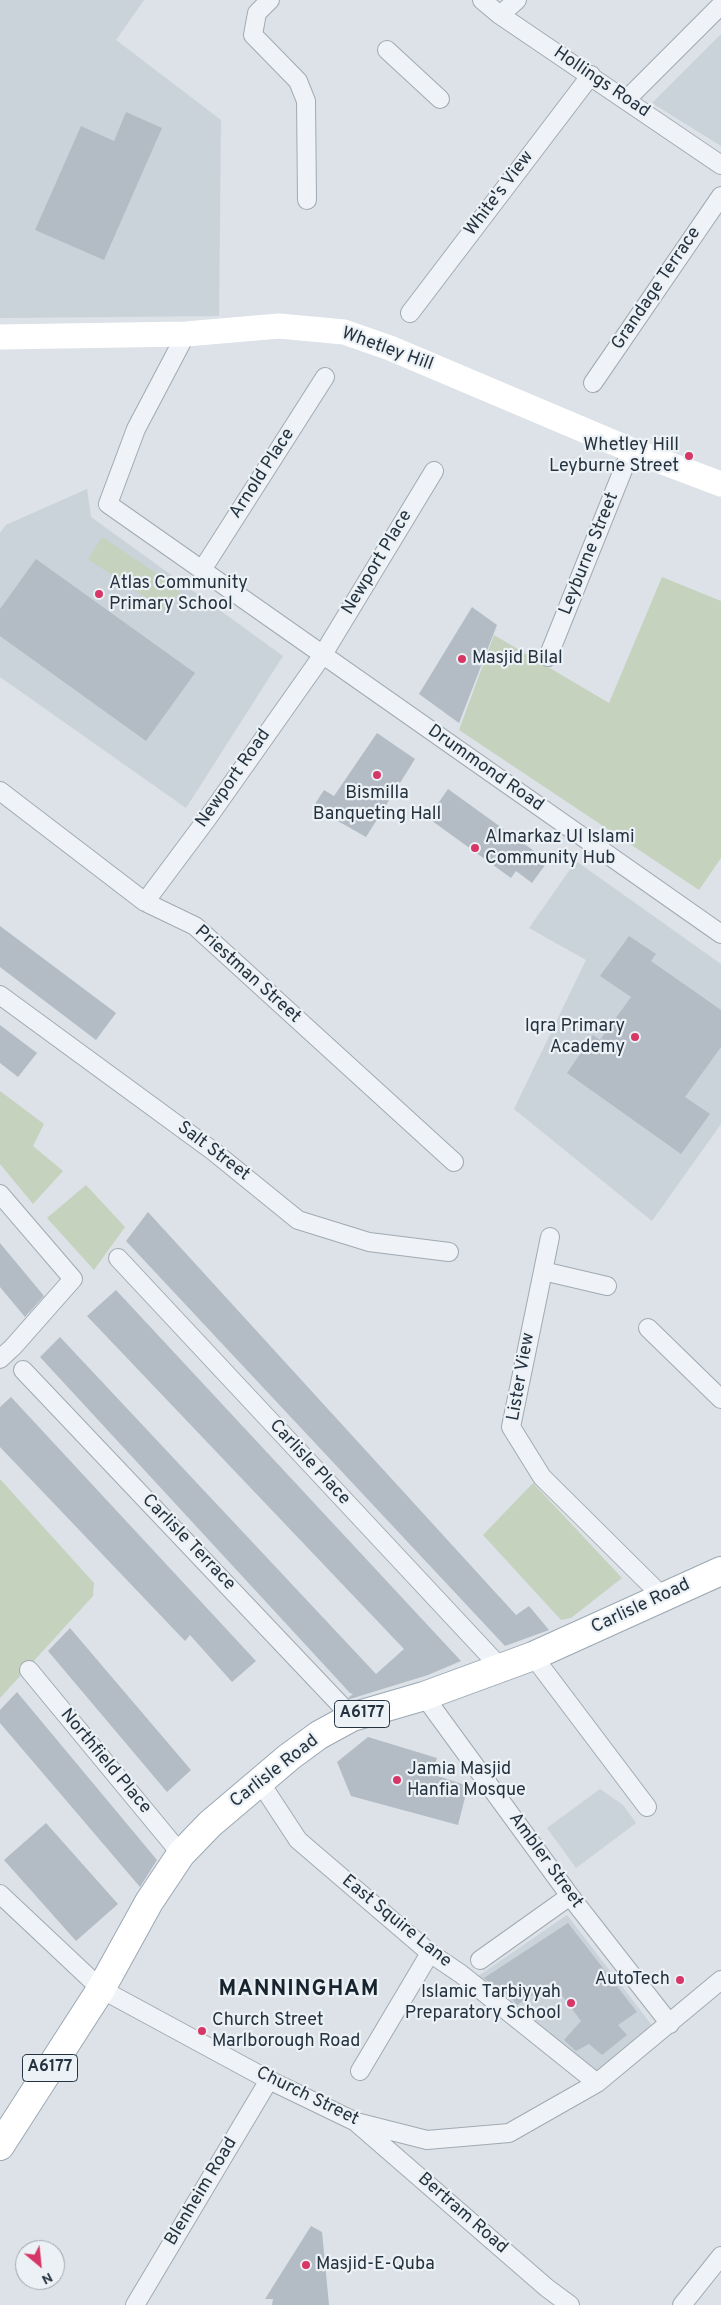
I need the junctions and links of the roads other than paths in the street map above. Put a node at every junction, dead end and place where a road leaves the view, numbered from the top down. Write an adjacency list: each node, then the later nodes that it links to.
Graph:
1 (270, 0): 12 (street)
2 (482, 0): 5 (street, Hollings Road)
3 (517, 0): 5 (street)
4 (721, 5): 9 (street)
5 (500, 15): 7 (street, Hollings Road)
6 (387, 50): 8 (street)
7 (591, 75): 9 (street, Hollings Road); 13 (street, White's View)
8 (440, 99)
9 (626, 100): 10 (street, Hollings Road)
10 (721, 165)
11 (721, 196): 17 (street, Grandage Terrace)
12 (307, 200)
13 (410, 313)
14 (186, 334): 15 (main road, Whetley Hill); 18 (main road, Whetley Hill); 21 (street, Drummond Road)
15 (0, 337)
16 (325, 378): 21 (street, Arnold Place)
17 (593, 383)
18 (631, 450): 20 (main road, Whetley Hill); 23 (street, Leyburne Street)
19 (434, 471): 22 (street, Newport Place)
20 (721, 484)
21 (202, 570): 22 (street, Drummond Road)
22 (322, 656): 25 (street, Newport Road); 26 (street, Drummond Road)
23 (548, 657)
24 (0, 791): 25 (street, Priestman Street)
25 (145, 902): 28 (street, Priestman Street)
26 (721, 934)
27 (0, 995): 31 (street, Salt Street)
28 (454, 1162)
29 (0, 1194): 36 (street)
30 (550, 1237): 33 (street, Lister View)
31 (449, 1252)
32 (118, 1258): 42 (street, Carlisle Place)
33 (543, 1270): 34 (street); 40 (street, Lister View)
34 (607, 1286)
35 (648, 1328): 38 (street)
36 (0, 1359)
37 (23, 1370): 45 (street, Carlisle Terrace)
38 (721, 1399)
39 (721, 1571): 40 (main road, Carlisle Road / A6177)
40 (663, 1597): 41 (main road, Carlisle Road / A6177)
41 (533, 1656): 42 (main road, Carlisle Road / A6177); 47 (street)
42 (501, 1668): 44 (main road, Carlisle Road / A6177)
43 (29, 1670): 48 (street, Northfield Place)
44 (424, 1696): 45 (main road, Carlisle Road / A6177); 50 (street, Ambler Street)
45 (352, 1717): 46 (main road, Carlisle Road / A6177)
46 (260, 1782): 48 (main road, Carlisle Road / A6177); 51 (street, East Squire Lane)
47 (647, 1807)
48 (181, 1854): 54 (main road, Carlisle Road / A6177)
49 (0, 1894): 54 (street, Church Street)
50 (570, 1896): 52 (street); 55 (street, Ambler Street)
51 (430, 1953): 56 (street); 58 (street, East Squire Lane)
52 (480, 1960)
53 (721, 1980): 55 (street, Church Street)
54 (100, 1989): 57 (street, Church Street); 60 (main road, A6177)
55 (670, 2024): 58 (street, Church Street)
56 (360, 2071)
57 (269, 2080): 59 (street, Church Street); 62 (street, Blenheim Road)
58 (597, 2084): 59 (street, Church Street)
59 (356, 2122): 63 (street, Bertram Road)
60 (0, 2146)
61 (721, 2256): 64 (street)
62 (135, 2305)
63 (570, 2305)
64 (682, 2305)

